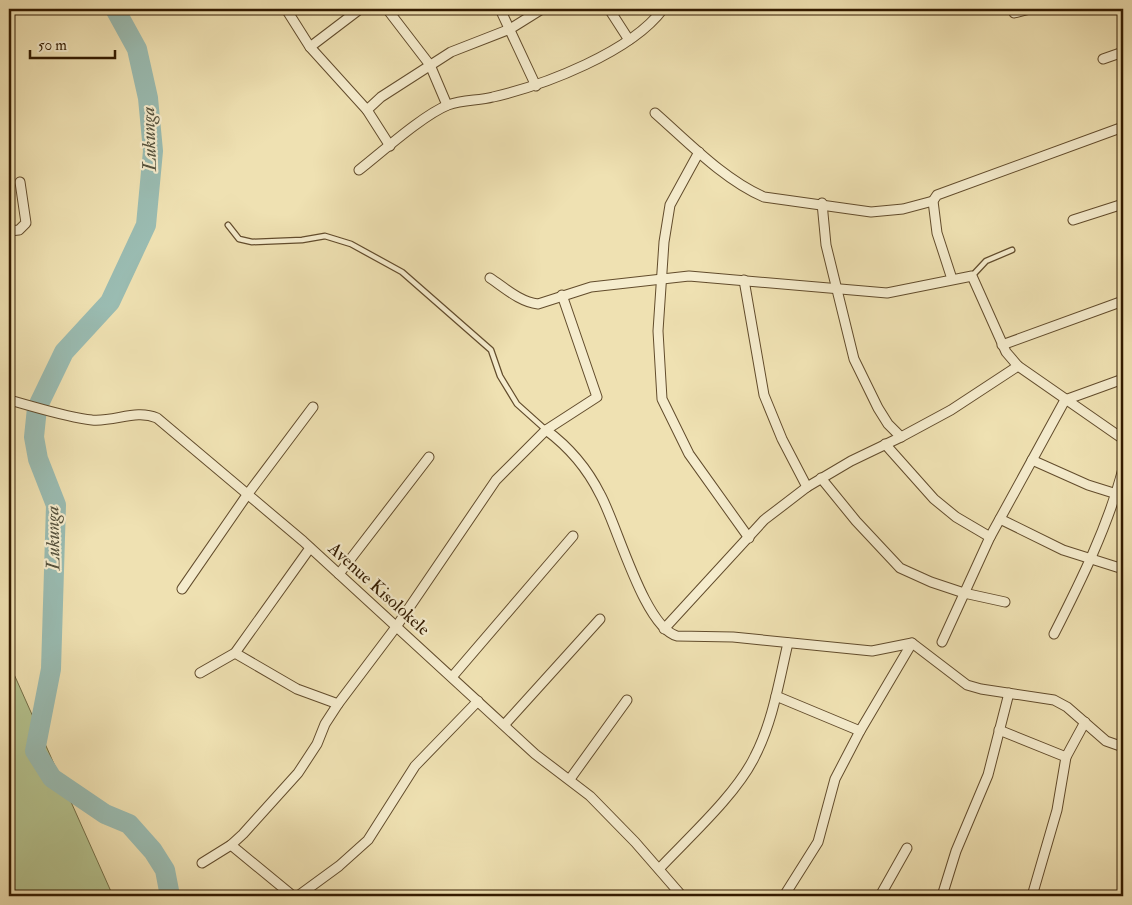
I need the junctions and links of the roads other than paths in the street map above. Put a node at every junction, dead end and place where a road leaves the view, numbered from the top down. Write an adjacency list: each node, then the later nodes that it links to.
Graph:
1 (286, 9): 12 (street)
2 (360, 9): 12 (street)
3 (387, 9): 15 (street)
4 (500, 9): 10 (street)
5 (542, 9): 10 (street)
6 (609, 9): 11 (street)
7 (663, 9): 11 (street)
8 (1030, 9): 9 (street)
9 (1014, 13)
10 (510, 29): 15 (street); 16 (street)
11 (629, 40): 16 (street)
12 (310, 47): 18 (street)
13 (1123, 52): 14 (street)
14 (1103, 58)
15 (430, 65): 17 (street); 18 (street)
16 (536, 86): 17 (street)
17 (448, 105): 21 (street)
18 (367, 110): 21 (street)
19 (655, 113): 22 (street)
20 (1123, 127): 25 (street)
21 (390, 146): 23 (street)
22 (699, 152): 26 (street); 34 (street)
23 (359, 170)
24 (20, 182): 30 (street)
25 (933, 201): 26 (street); 35 (street)
26 (822, 203): 37 (street)
27 (1123, 204): 28 (street)
28 (1073, 220)
29 (228, 225): 46 (lane)
30 (9, 231)
31 (1012, 250): 32 (lane)
32 (972, 276): 35 (street); 40 (street)
33 (490, 278): 38 (street)
34 (661, 278): 36 (street); 38 (street); 60 (street)
35 (952, 279): 37 (street)
36 (744, 280): 37 (street); 54 (street)
37 (838, 288): 47 (street)
38 (562, 295): 46 (street)
39 (1123, 301): 40 (street)
40 (1002, 345): 41 (street)
41 (1018, 366): 44 (street); 47 (street)
42 (1123, 378): 44 (street)
43 (9, 400): 55 (street, Avenue Kisolokele)
44 (1065, 400): 48 (street); 51 (street)
45 (313, 407): 55 (street)
46 (546, 430): 69 (street); 70 (street)
47 (901, 438): 49 (street)
48 (1123, 439)
49 (885, 444): 53 (street); 59 (street)
50 (429, 457): 64 (street)
51 (1032, 460): 56 (street); 57 (street)
52 (1123, 468): 56 (street)
53 (821, 478): 54 (street); 66 (street)
54 (807, 487): 60 (street)
55 (247, 495): 61 (street, Avenue Kisolokele); 65 (street)
56 (1120, 495): 62 (street)
57 (1000, 518): 59 (street); 62 (street)
58 (573, 536): 77 (street)
59 (990, 537): 66 (street)
60 (749, 538): 70 (street)
61 (310, 548): 64 (street, Avenue Kisolokele); 75 (street)
62 (1090, 559): 63 (street); 71 (street)
63 (1123, 569)
64 (339, 574): 69 (street, Avenue Kisolokele)
65 (182, 589)
66 (964, 593): 67 (street); 72 (street)
67 (1005, 602)
68 (600, 618): 84 (street)
69 (396, 627): 77 (street, Avenue Kisolokele); 82 (street)
70 (664, 629): 73 (street)
71 (1054, 634)
72 (942, 642)
73 (788, 643): 74 (street); 79 (street)
74 (912, 644): 78 (street); 86 (street)
75 (234, 653): 76 (street); 82 (street)
76 (200, 673)
77 (452, 677): 81 (street, Avenue Kisolokele)
78 (1009, 693): 83 (street); 85 (street)
79 (776, 696): 86 (street); 93 (street)
80 (627, 700): 89 (street)
81 (478, 701): 84 (street, Avenue Kisolokele); 95 (street)
82 (338, 704): 90 (street)
83 (1085, 722): 87 (street); 88 (street)
84 (505, 724): 89 (street, Avenue Kisolokele)
85 (999, 730): 88 (street); 99 (street)
86 (860, 731): 97 (street)
87 (1123, 747)
88 (1066, 757): 100 (street)
89 (570, 779): 93 (street, Avenue Kisolokele)
90 (231, 845): 92 (street); 94 (street)
91 (908, 848): 98 (street)
92 (202, 863)
93 (659, 869): 96 (street, Avenue Kisolokele)
94 (292, 896)
95 (298, 896)
96 (682, 896)
97 (784, 896)
98 (880, 896)
99 (942, 896)
100 (1032, 896)

